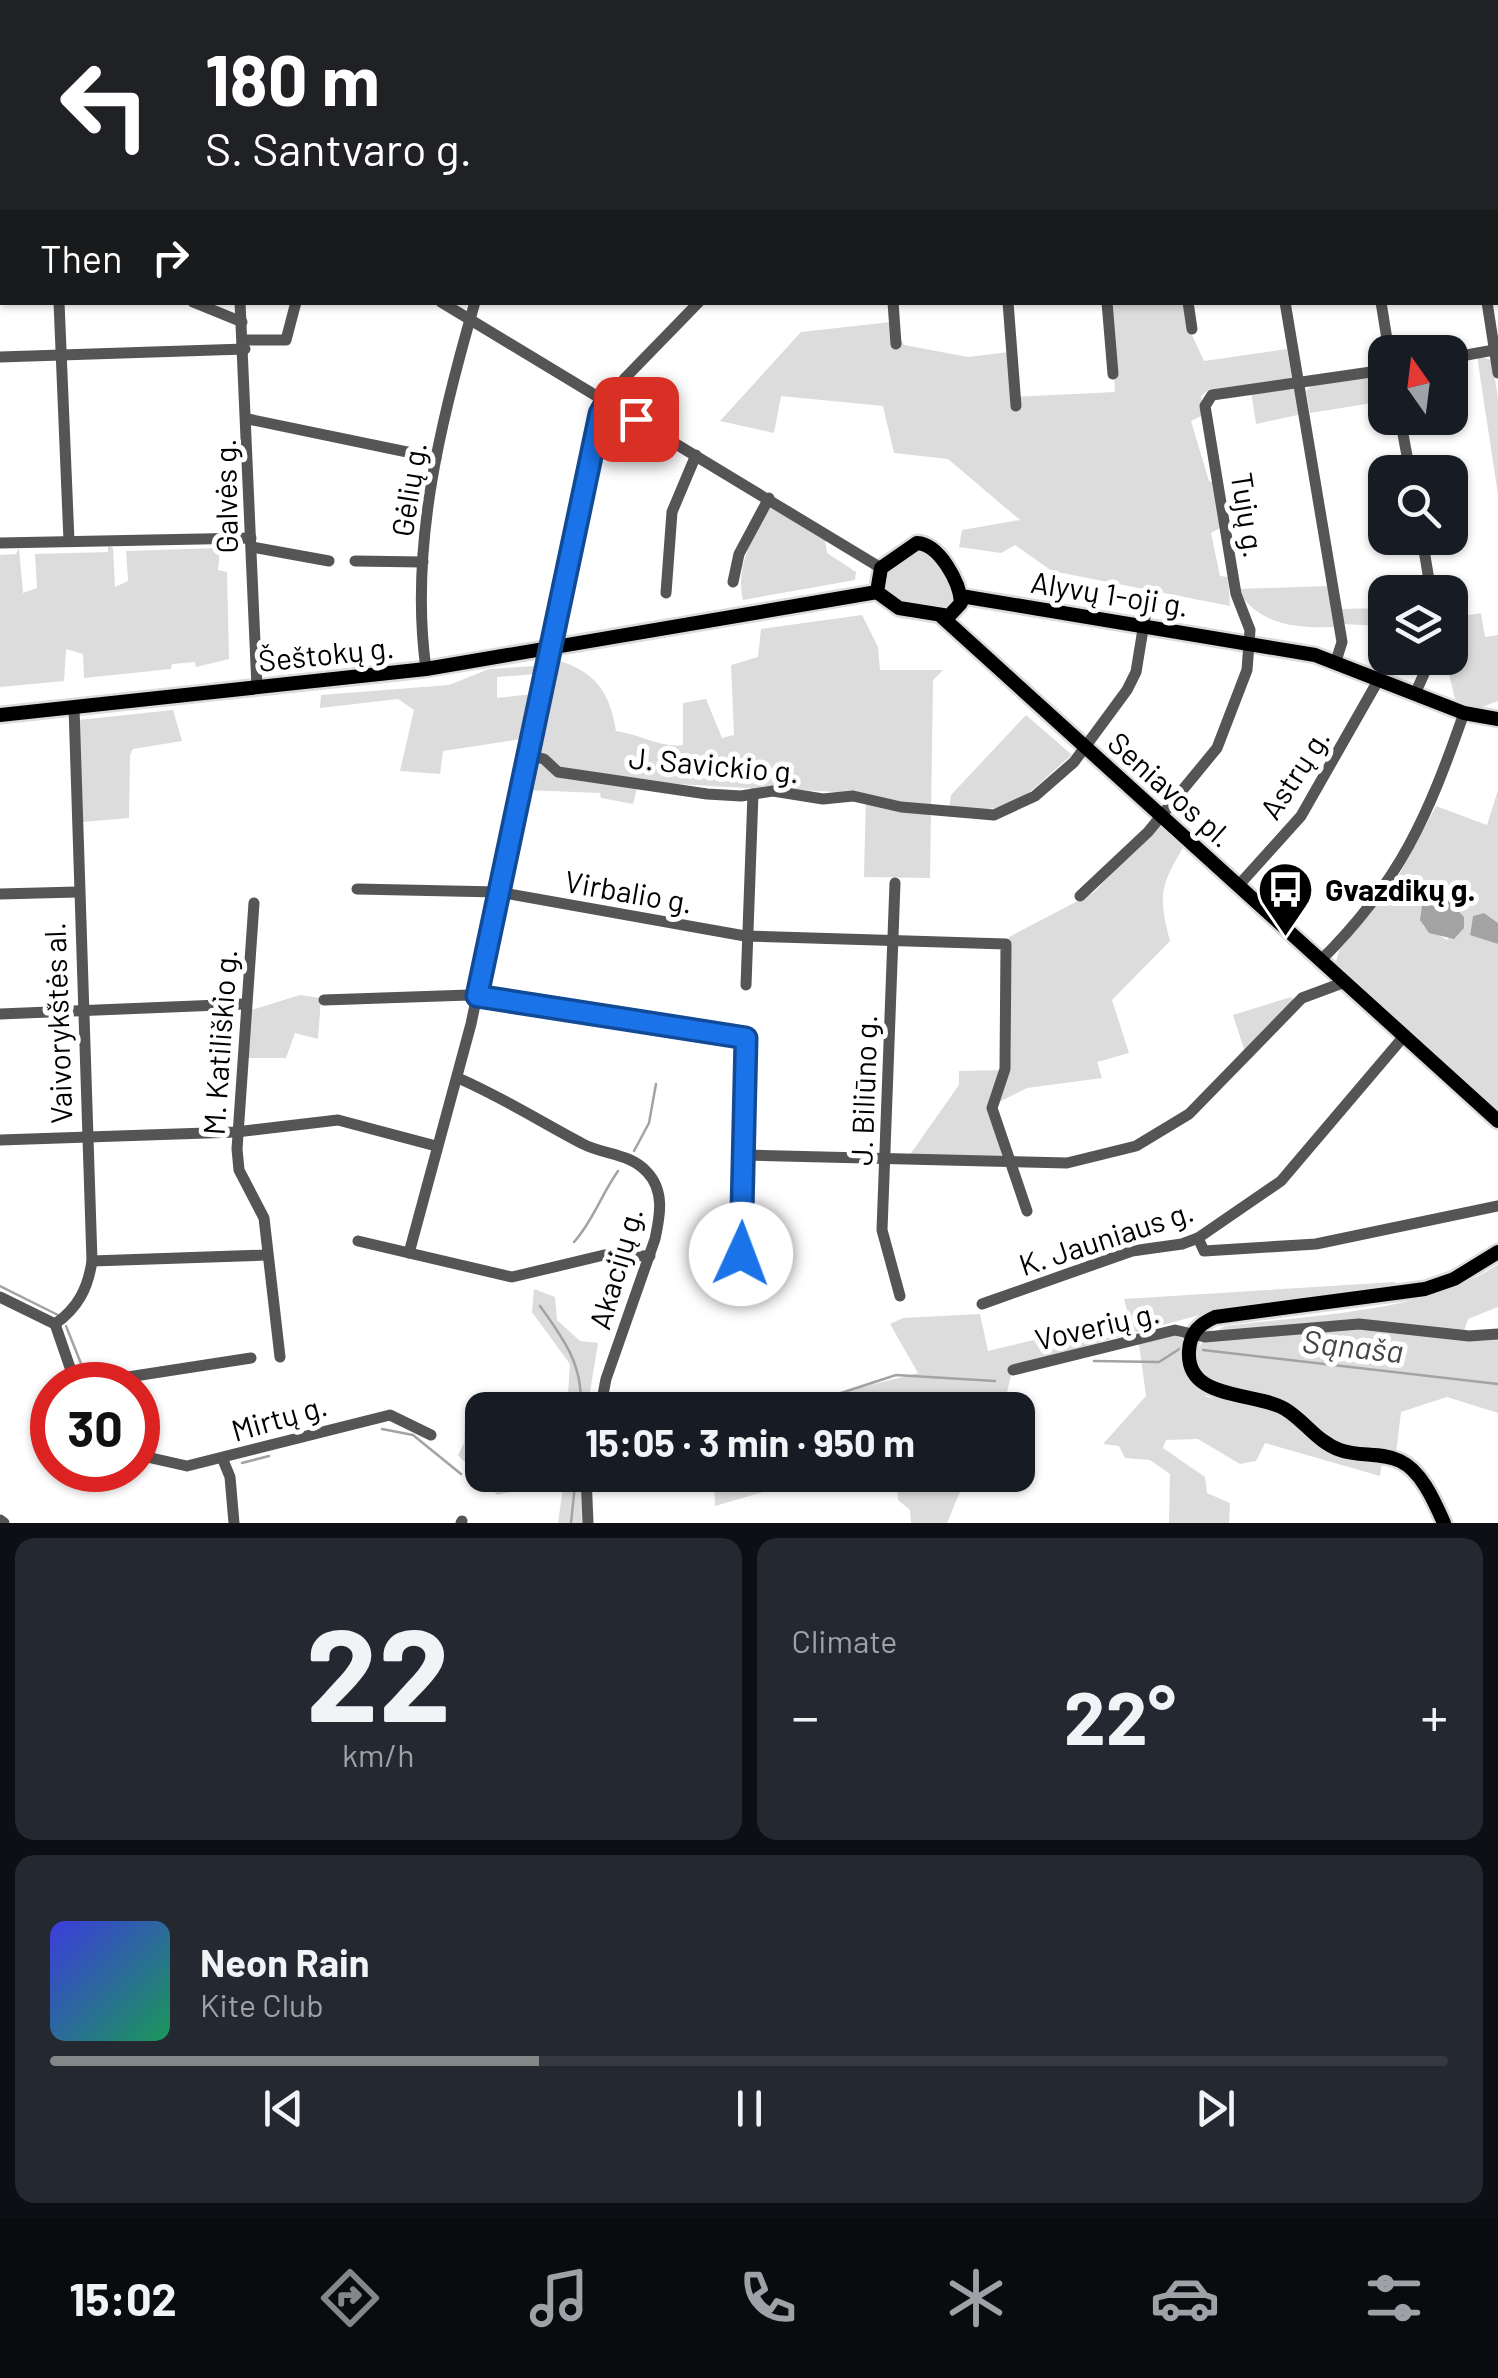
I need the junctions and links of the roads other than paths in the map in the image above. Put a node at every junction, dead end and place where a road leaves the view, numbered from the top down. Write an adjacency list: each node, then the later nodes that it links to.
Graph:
1 (59, 305): 22 (street)
2 (200, 305): 16 (street)
3 (240, 305): 16 (street, Galvės g.)
4 (295, 305): 20 (street)
5 (446, 305): 15 (street)
6 (473, 305): 15 (street, Gėlių g.)
7 (696, 305): 29 (street)
8 (893, 305): 19 (street)
9 (1008, 305): 30 (street)
10 (1107, 305): 27 (street)
11 (1188, 305): 17 (street)
12 (1287, 305): 28 (street)
13 (1381, 305): 18 (street)
14 (1487, 305): 21 (street)
15 (470, 319): 29 (street); 33 (street, Gėlių g.)
16 (242, 322): 20 (street, Galvės g.)
17 (1192, 328)
18 (1386, 335)
19 (896, 344)
20 (244, 345): 22 (street); 31 (street, Galvės g.)
21 (1494, 350): 23 (street); 26 (street)
22 (60, 354): 24 (street); 35 (street)
23 (1468, 355)
24 (0, 356)
25 (1368, 373): 28 (street)
26 (1498, 373)
27 (1112, 374)
28 (1301, 384): 48 (street, Tujų g.); 50 (street)
29 (607, 401): 32 (street); 49 (street)
30 (1016, 406)
31 (248, 420): 33 (street); 36 (street, Galvės g.)
32 (696, 455): 34 (street); 44 (street)
33 (436, 458): 40 (street, Gėlių g.)
34 (769, 498): 41 (street); 42 (street)
35 (69, 541): 36 (street); 37 (street)
36 (251, 542): 38 (street); 54 (street, Galvės g.)
37 (0, 543)
38 (329, 560)
39 (356, 561): 40 (street)
40 (423, 562): 51 (street, Gėlių g.)
41 (881, 568): 43 (main road); 45 (main road)
42 (734, 582)
43 (878, 592): 46 (main road, Seniavos pl.); 49 (main road, Šeštokų g.)
44 (666, 593)
45 (962, 596): 46 (main road); 47 (main road, Alyvų 1-oji g.)
46 (942, 618): 60 (main road, Seniavos pl.)
47 (1144, 621): 48 (main road, Alyvų 1-oji g.); 60 (street, J. Savickio g.)
48 (1251, 643): 50 (main road, Alyvų 1-oji g.); 63 (street)
49 (550, 651): 51 (main road, Šeštokų g.); 61 (street)
50 (1336, 661): 53 (main road, Alyvų 1-oji g.)
51 (426, 669): 54 (main road, Šeštokų g.)
52 (1424, 675): 55 (street)
53 (1380, 679): 55 (main road, Alyvų 1-oji g.); 65 (street, Astrų g.)
54 (257, 688): 56 (main road, Šeštokų g.)
55 (1415, 694): 57 (main road, Alyvų 1-oji g.)
56 (74, 707): 58 (main road, Šeštokų g.); 67 (street, Vaivorykštės al.)
57 (1464, 714): 59 (main road, Alyvų 1-oji g.); 74 (street)
58 (0, 715)
59 (1498, 719)
60 (1083, 747): 62 (street, J. Savickio g.); 63 (main road, Seniavos pl.)
61 (528, 755): 62 (street, J. Savickio g.); 68 (street)
62 (753, 794): 72 (street)
63 (1159, 814): 65 (main road, Seniavos pl.); 70 (street)
64 (895, 883): 73 (street, J. Biliūno g.)
65 (1238, 886): 74 (main road, Seniavos pl.)
66 (357, 890): 68 (street, Virbalio g.)
67 (77, 892): 69 (street); 80 (street, Vaivorykštės al.)
68 (498, 892): 72 (street, Virbalio g.); 77 (street)
69 (0, 894)
70 (1080, 896)
71 (254, 903): 79 (street, M. Katiliškio g.)
72 (750, 936): 73 (street, Virbalio g.); 76 (street)
73 (894, 938): 90 (street, J. Biliūno g.); 91 (street, Virbalio g.)
74 (1321, 960): 75 (main road, Seniavos pl.)
75 (1346, 982): 82 (main road, Seniavos pl.); 91 (street)
76 (746, 984)
77 (477, 996): 78 (street); 83 (street); 89 (street)
78 (324, 1000)
79 (244, 1004): 80 (street); 85 (street, M. Katiliškio g.)
80 (82, 1011): 81 (street); 86 (street, Vaivorykštės al.)
81 (0, 1014)
82 (1404, 1035): 84 (main road, Seniavos pl.); 94 (street, K. Jauniaus g.)
83 (458, 1078): 88 (street); 100 (street, Akacijų g.)
84 (1498, 1121)
85 (236, 1132): 86 (street); 88 (street); 98 (street, M. Katiliškio g.)
86 (87, 1137): 87 (street); 101 (street, Vaivorykštės al.)
87 (0, 1140)
88 (436, 1146): 97 (street)
89 (746, 1155): 90 (street); 99 (street)
90 (886, 1160): 91 (street); 102 (street, J. Biliūno g.)
91 (1009, 1162): 93 (street)
92 (1498, 1206): 94 (street)
93 (1027, 1211)
94 (1198, 1238): 104 (street, K. Jauniaus g.)
95 (358, 1240): 97 (street)
96 (1498, 1252): 106 (main road)
97 (409, 1253): 100 (street)
98 (267, 1254): 101 (street); 108 (street, M. Katiliškio g.)
99 (741, 1254)
100 (650, 1256): 113 (street, Akacijų g.)
101 (92, 1261): 105 (street, Vaivorykštės al.)
102 (900, 1296)
103 (0, 1297): 105 (street)
104 (982, 1304)
105 (55, 1324): 110 (street)
106 (1193, 1333): 107 (street, Voverių g.); 111 (street, Voverių g.); 120 (main road)
107 (1498, 1334)
108 (280, 1356)
109 (251, 1358): 112 (street)
110 (68, 1362)
111 (1013, 1370)
112 (160, 1372)
113 (603, 1392)
114 (431, 1435): 115 (street, Mirtų g.)
115 (223, 1460): 116 (street, Mirtų g.); 118 (street)
116 (160, 1462)
117 (587, 1492): 119 (street)
118 (234, 1523)
119 (588, 1523)
120 (1444, 1523)

